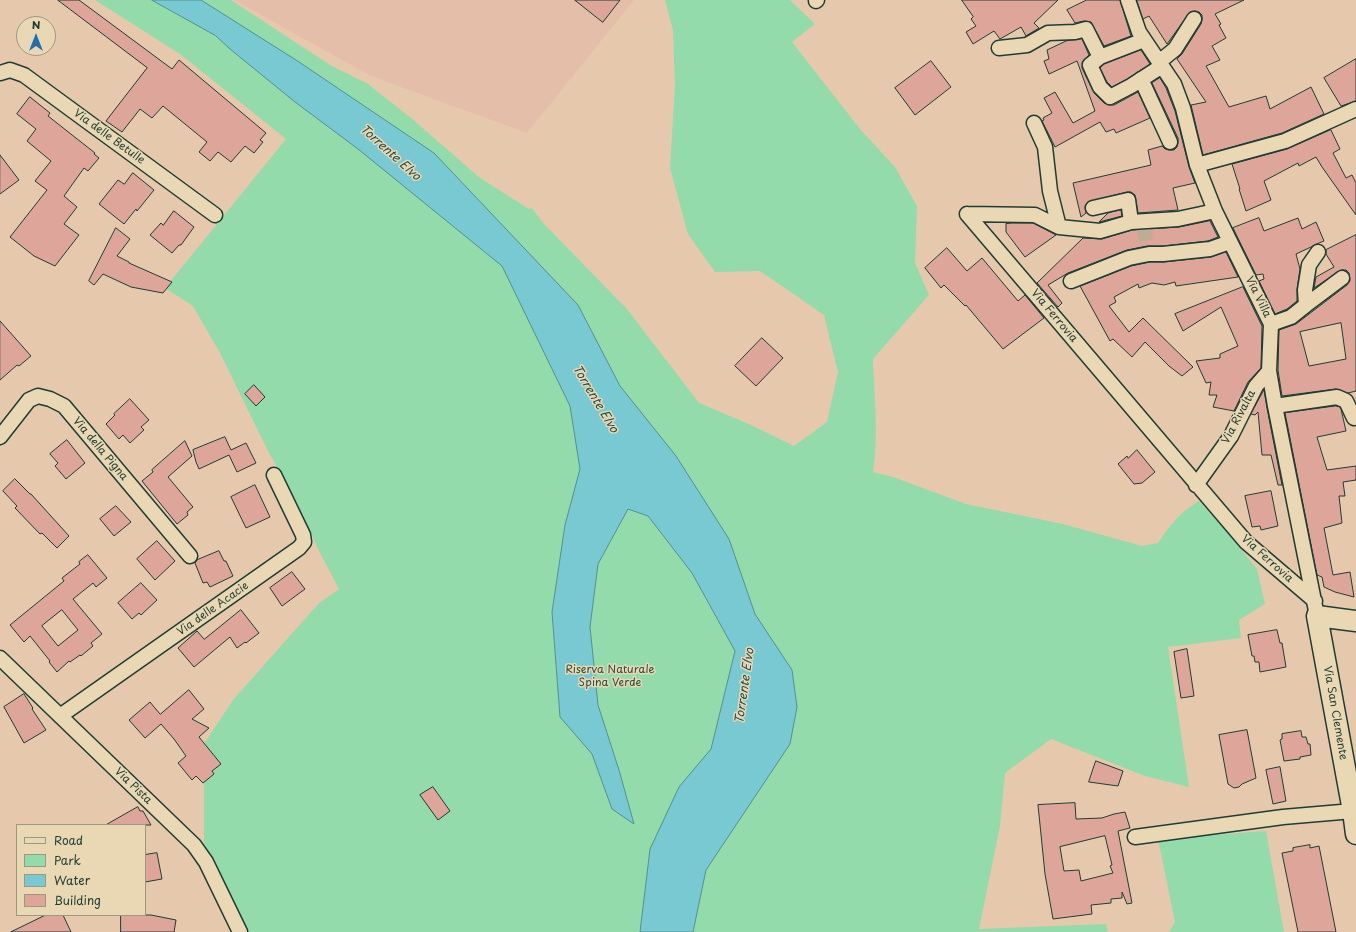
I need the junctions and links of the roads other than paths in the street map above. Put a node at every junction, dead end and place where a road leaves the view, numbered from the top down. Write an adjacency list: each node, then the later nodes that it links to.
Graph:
1 (1128, 0): 3 (street, Via Villa)
2 (1194, 19): 6 (street)
3 (1144, 40): 5 (street); 6 (street, Via Villa)
4 (999, 48): 5 (street)
5 (1100, 57): 8 (street)
6 (1160, 64): 8 (street); 12 (street, Via Villa)
7 (0, 73): 15 (street, Via delle Betulle)
8 (1141, 79): 11 (street)
9 (1356, 109): 12 (street)
10 (1034, 123): 17 (street)
11 (1170, 142)
12 (1197, 165): 14 (street, Via Villa)
13 (1093, 208): 16 (street)
14 (1215, 211): 16 (street, Via Ferrovia); 18 (street, Via Villa)
15 (215, 215)
16 (1139, 224): 17 (street, Via Ferrovia)
17 (1059, 227): 29 (street, Via Ferrovia)
18 (1230, 242): 21 (street); 23 (street, Via Villa)
19 (1318, 252): 22 (street)
20 (1342, 278): 22 (street)
21 (1071, 281)
22 (1306, 305): 23 (street)
23 (1271, 324): 24 (street, Via Villa)
24 (1269, 371): 25 (street, Via Villa); 29 (street, Via Rivalta)
25 (1275, 406): 26 (street); 31 (street, Via Villa)
26 (1354, 418)
27 (0, 438): 30 (street, Via della Pigna)
28 (274, 475): 34 (street, Via delle Acacie)
29 (1196, 485): 31 (street, Via Ferrovia)
30 (190, 556)
31 (1316, 608): 32 (street); 35 (street, Via San Clemente)
32 (1356, 621)
33 (0, 658): 34 (street, Via Pista)
34 (60, 716): 38 (street, Via Pista)
35 (1353, 811): 36 (street, Via San Clemente); 37 (street)
36 (1356, 834)
37 (1135, 837)
38 (240, 932)

